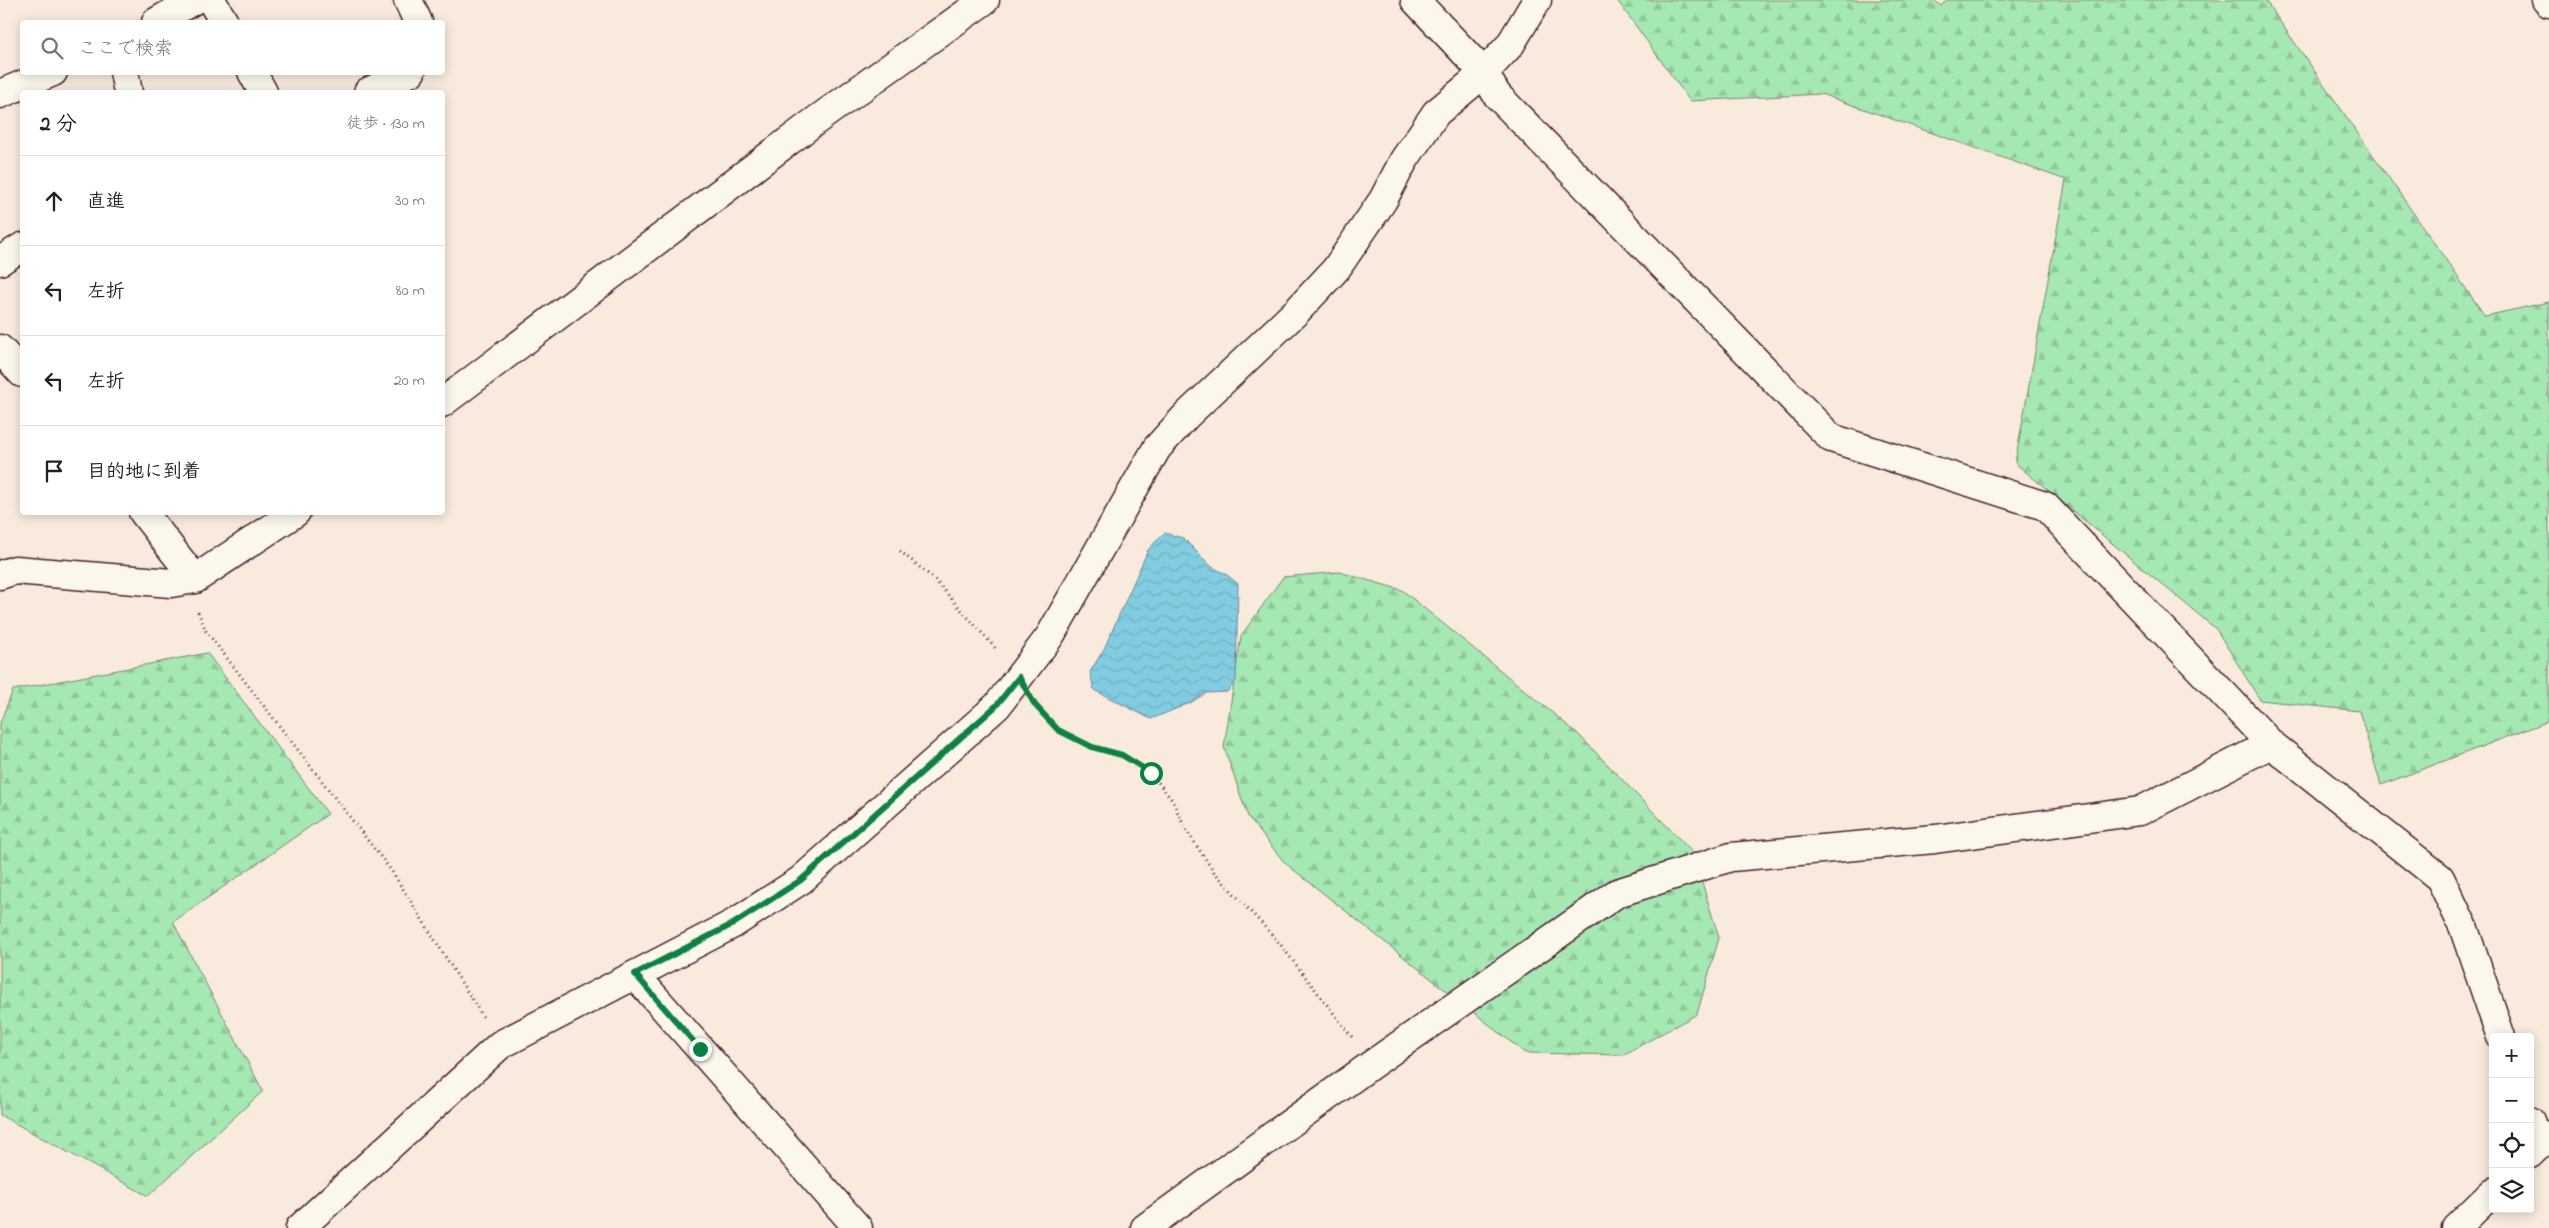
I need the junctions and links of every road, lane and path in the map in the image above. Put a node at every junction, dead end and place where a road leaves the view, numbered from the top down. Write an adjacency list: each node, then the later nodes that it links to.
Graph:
1 (194, 0): 9 (street)
2 (211, 0): 10 (street)
3 (408, 0): 11 (street)
4 (986, 0): 25 (street)
5 (1415, 0): 12 (street)
6 (1537, 0): 12 (street)
7 (2546, 0): 8 (street)
8 (2549, 3)
9 (159, 20)
10 (223, 20)
11 (417, 20)
12 (1484, 73): 31 (street); 32 (street)
13 (46, 75): 20 (street)
14 (125, 75): 17 (street)
15 (254, 75): 18 (street)
16 (405, 75): 19 (street)
17 (128, 90)
18 (262, 90)
19 (372, 90)
20 (0, 94)
21 (20, 248): 22 (street)
22 (0, 261)
23 (0, 349): 24 (street)
24 (20, 371)
25 (445, 401)
26 (145, 515): 30 (street)
27 (291, 515): 30 (street)
28 (900, 551): 31 (path)
29 (0, 575): 30 (street)
30 (195, 579): 35 (path)
31 (1019, 677): 33 (street); 36 (path)
32 (2271, 744): 34 (street); 36 (street)
33 (635, 974): 35 (street); 39 (street)
34 (2500, 1033)
35 (500, 1045): 38 (street)
36 (1371, 1065): 40 (street)
37 (2489, 1196): 41 (street)
38 (300, 1228)
39 (858, 1228)
40 (1145, 1228)
41 (2456, 1228)

